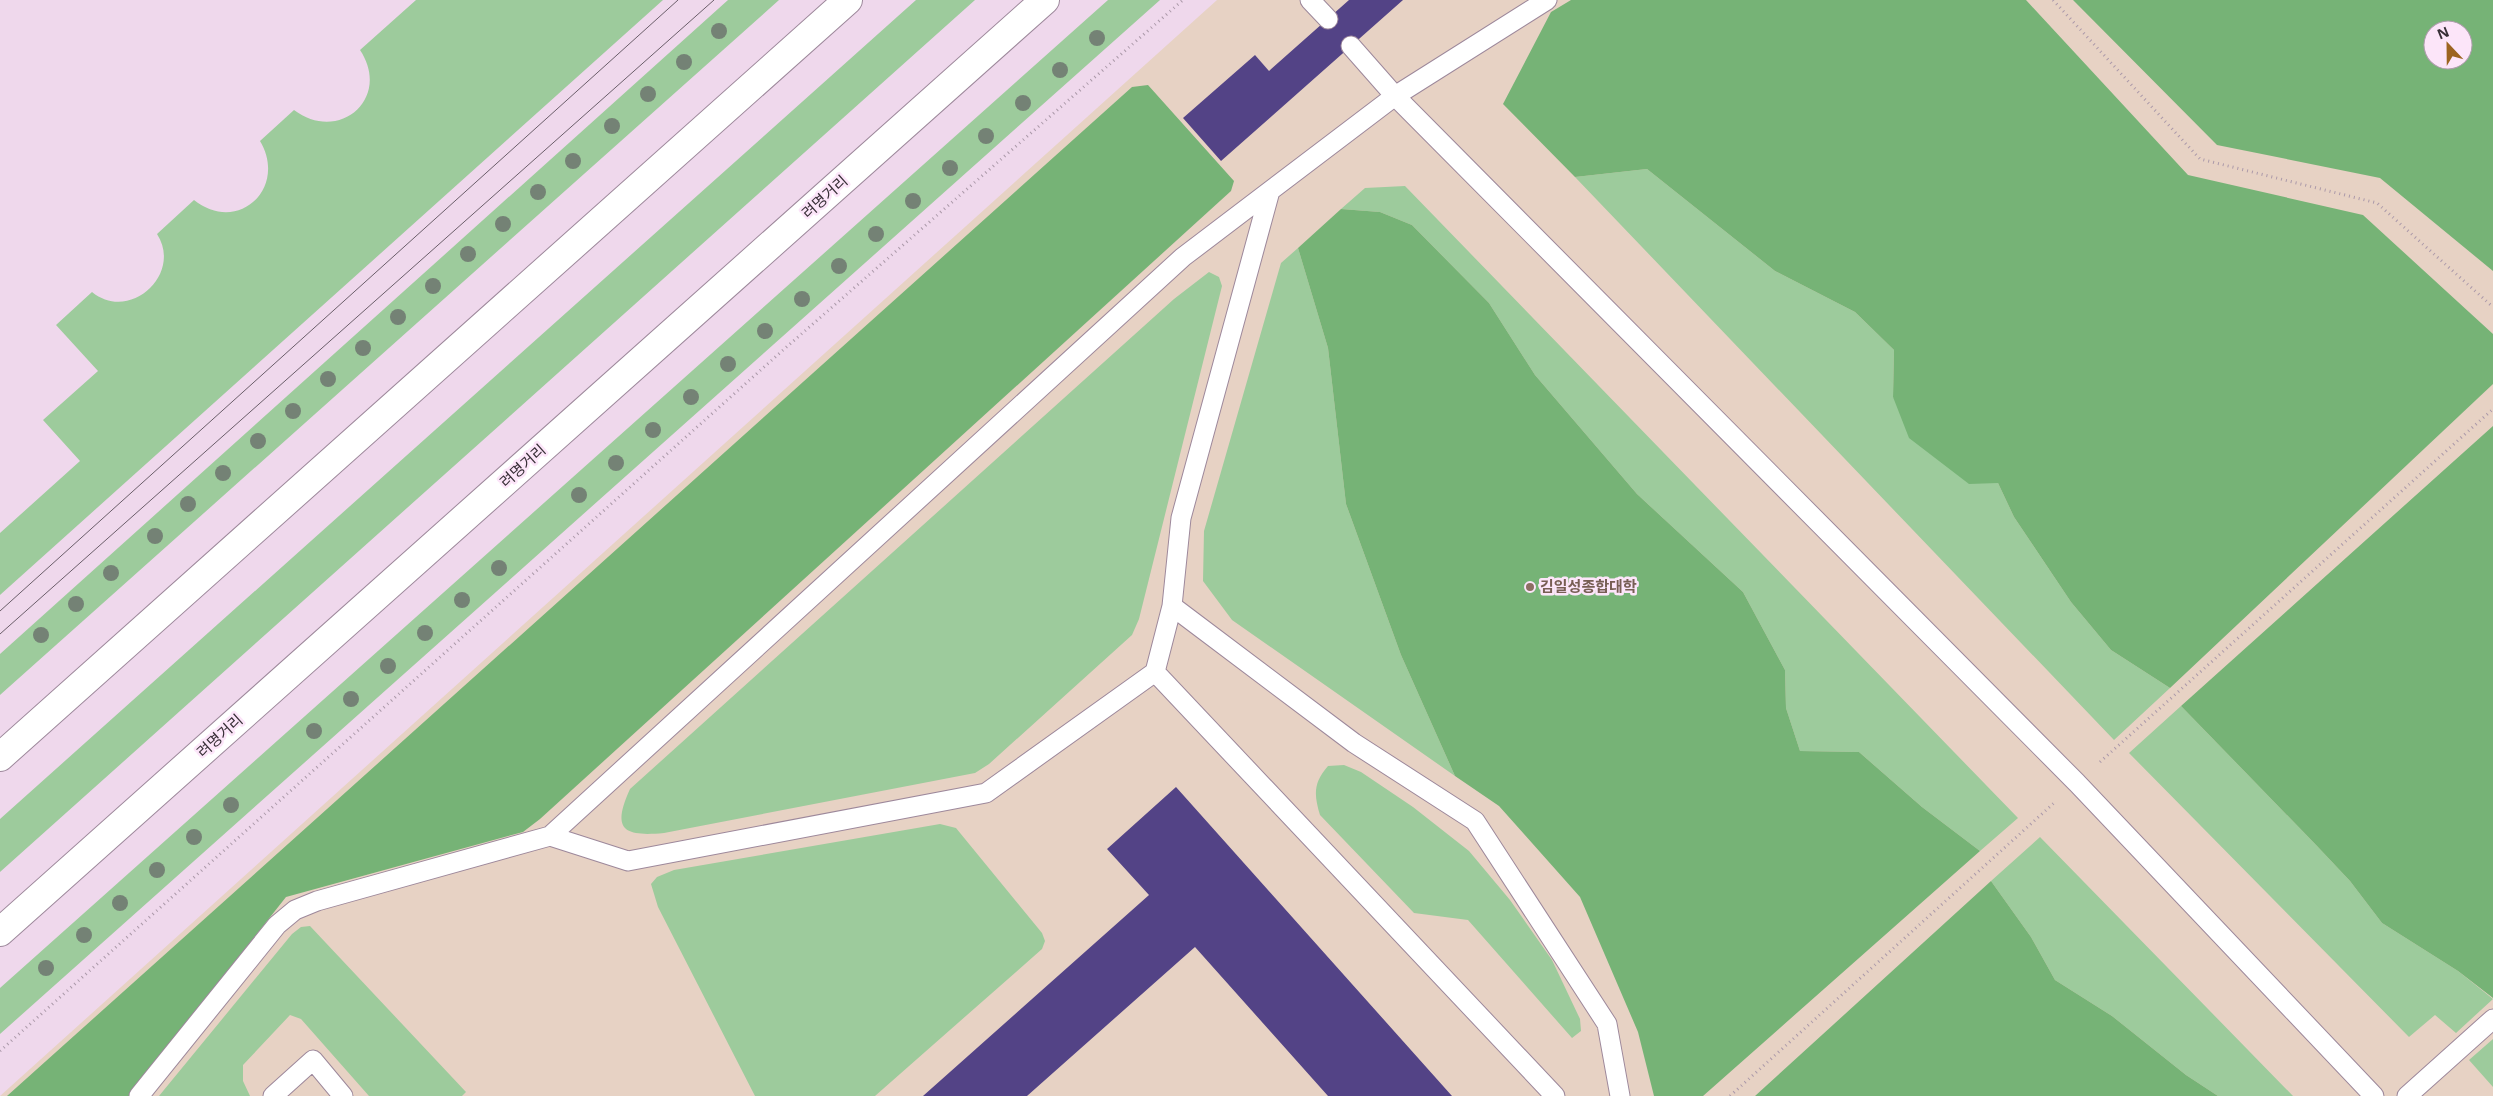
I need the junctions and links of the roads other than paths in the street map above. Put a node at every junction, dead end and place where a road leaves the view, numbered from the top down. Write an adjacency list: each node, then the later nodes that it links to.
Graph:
1 (848, 0): 11 (highway)
2 (1045, 0): 13 (highway, 려명거리)
3 (1310, 0): 5 (lane)
4 (1547, 0): 7 (lane)
5 (1328, 19)
6 (1351, 46): 7 (lane)
7 (1395, 96): 8 (lane); 20 (lane)
8 (1270, 191): 9 (lane); 12 (lane)
9 (1172, 606): 10 (lane); 19 (lane)
10 (1155, 672): 12 (lane); 18 (lane)
11 (0, 757)
12 (550, 836): 15 (lane)
13 (0, 932)
14 (2493, 1019): 21 (lane)
15 (140, 1096)
16 (273, 1096): 17 (lane)
17 (343, 1096)
18 (1555, 1096)
19 (1620, 1096)
20 (2374, 1096)
21 (2407, 1096)

